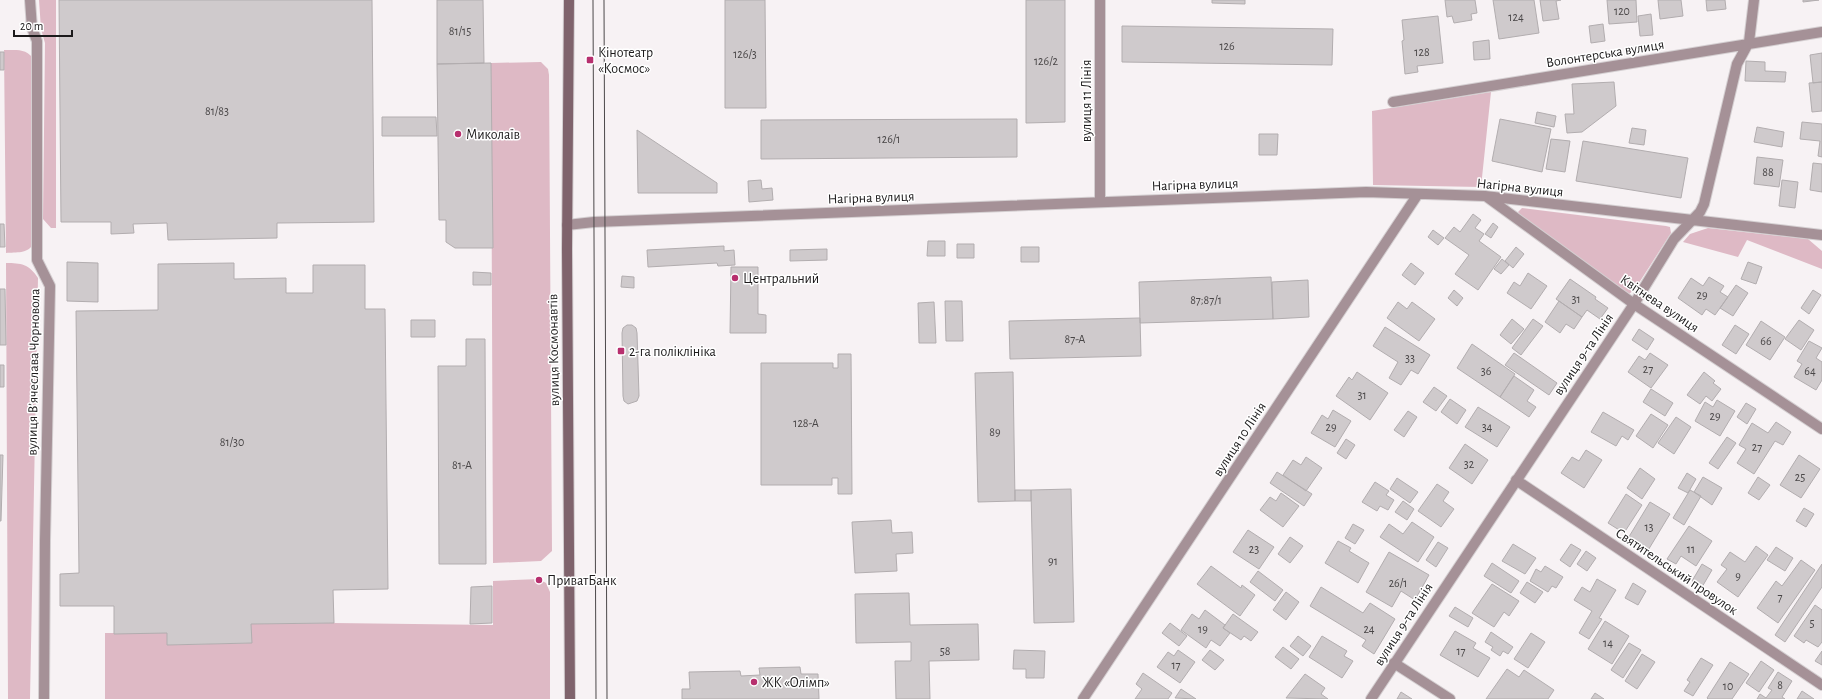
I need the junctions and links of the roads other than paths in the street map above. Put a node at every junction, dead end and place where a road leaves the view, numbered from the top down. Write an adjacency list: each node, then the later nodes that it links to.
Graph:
1 (30, 0): 19 (street, вулиця Вʼячеслава Чорновола)
2 (569, 0): 12 (main road, вулиця Космонавтів)
3 (1100, 0): 10 (street, вулиця 11 Лінія)
4 (1754, 0): 6 (street, вулиця 9-та Лінія)
5 (1822, 32): 6 (street, Волонтерська вулиця)
6 (1748, 42): 7 (street, Волонтерська вулиця); 11 (street, вулиця 9-та Лінія)
7 (1393, 102)
8 (1418, 194): 9 (street, Нагірна вулиця); 10 (street, Нагірна вулиця); 21 (street, вулиця 10 Лінія)
9 (1485, 196): 11 (street, Нагірна вулиця); 14 (street, Квітнева вулиця)
10 (1100, 202): 12 (street, Нагірна вулиця)
11 (1692, 220): 13 (street, Нагірна вулиця); 14 (street, вулиця 9-та Лінія)
12 (567, 225): 20 (main road, вулиця Космонавтів)
13 (1821, 236)
14 (1634, 304): 15 (street, Квітнева вулиця); 16 (street, вулиця 9-та Лінія)
15 (1822, 429)
16 (1516, 480): 17 (street, вулиця 9-та Лінія); 18 (street, Святительський провулок)
17 (1394, 663): 22 (street, вулиця 9-та Лінія); 23 (street)
18 (1822, 685)
19 (44, 699)
20 (570, 699)
21 (1083, 699)
22 (1371, 699)
23 (1450, 699)

